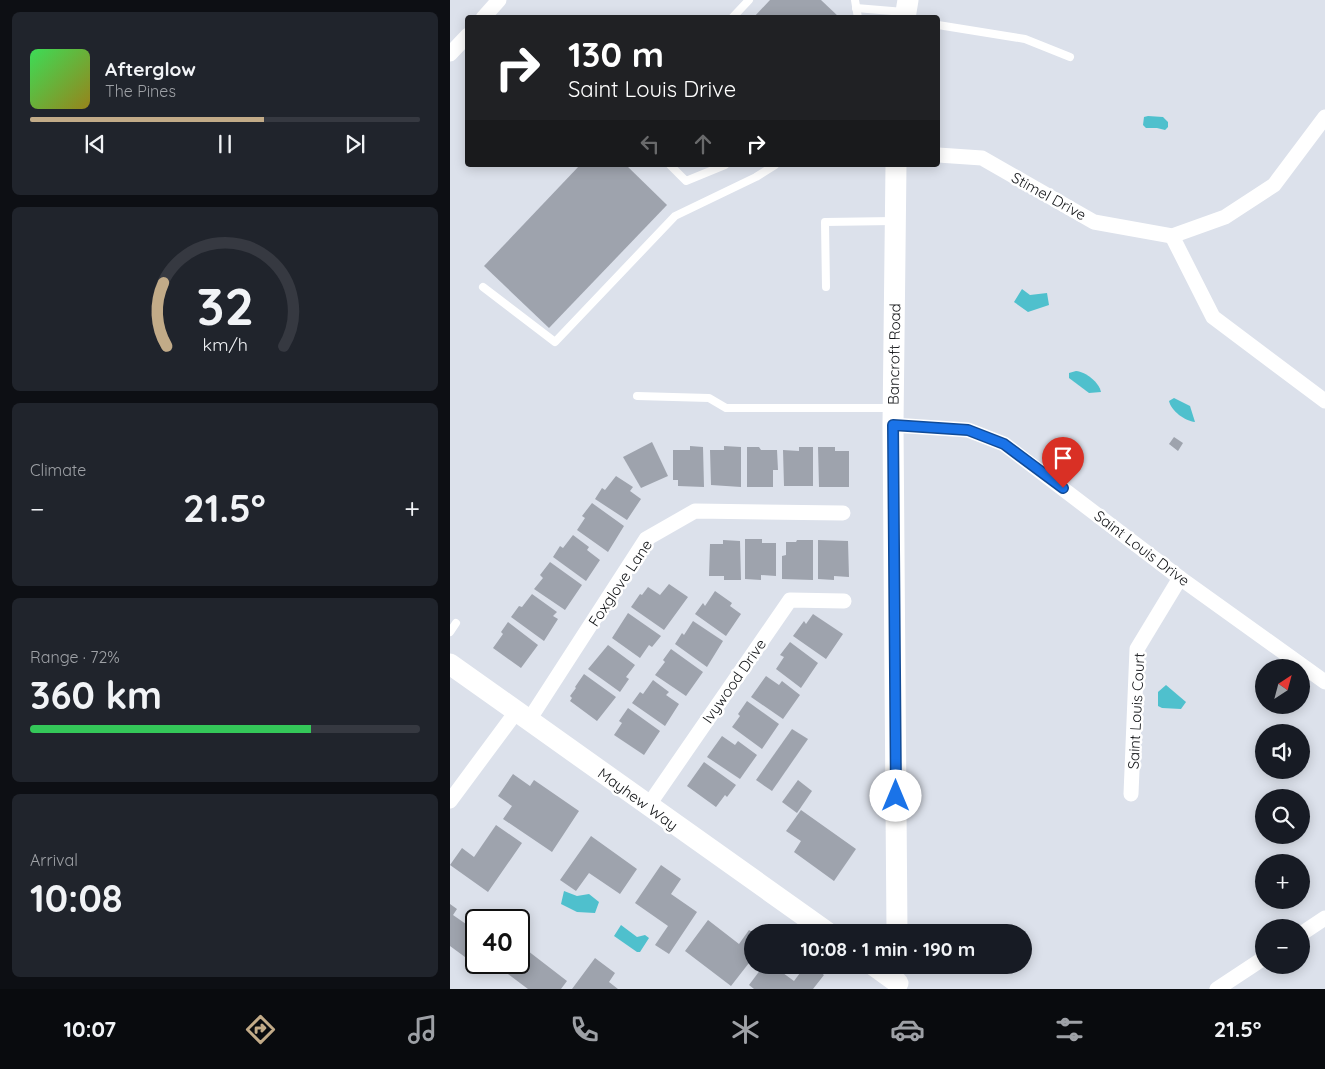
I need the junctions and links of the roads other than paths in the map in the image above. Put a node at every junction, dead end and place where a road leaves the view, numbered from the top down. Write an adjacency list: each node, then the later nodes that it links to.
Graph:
1 (499, 0): 5 (street)
2 (749, 0): 6 (lane)
3 (855, 4): 4 (lane)
4 (906, 10)
5 (486, 15)
6 (735, 15)
7 (940, 25): 10 (lane)
8 (465, 38): 9 (street)
9 (450, 54)
10 (1070, 58)
11 (1325, 117): 18 (street, Stimel Drive)
12 (940, 155): 18 (street, Stimel Drive)
13 (672, 167): 14 (lane)
14 (720, 167)
15 (773, 167): 20 (lane)
16 (896, 167): 17 (street, Bancroft Road)
17 (896, 221): 19 (lane); 23 (street, Bancroft Road)
18 (1172, 236): 22 (street)
19 (826, 286)
20 (483, 287)
21 (637, 396): 23 (lane)
22 (1325, 401)
23 (893, 417): 25 (street, Saint Louis Drive); 37 (street, Bancroft Road)
24 (843, 514): 31 (street, Foxglove Lane)
25 (1180, 578): 30 (street, Saint Louis Drive); 32 (street, Saint Louis Court)
26 (844, 600): 34 (street, Ivywood Drive)
27 (456, 623): 28 (lane)
28 (450, 632)
29 (450, 664): 31 (street, Mayhew Way)
30 (1325, 682)
31 (523, 716): 33 (street, Foxglove Lane); 34 (street, Mayhew Way)
32 (1132, 794)
33 (450, 802)
34 (648, 806): 36 (street, Mayhew Way)
35 (1325, 918): 38 (street)
36 (816, 924)
37 (897, 924)
38 (1310, 928)
39 (1255, 964): 40 (street)
40 (1217, 989)

